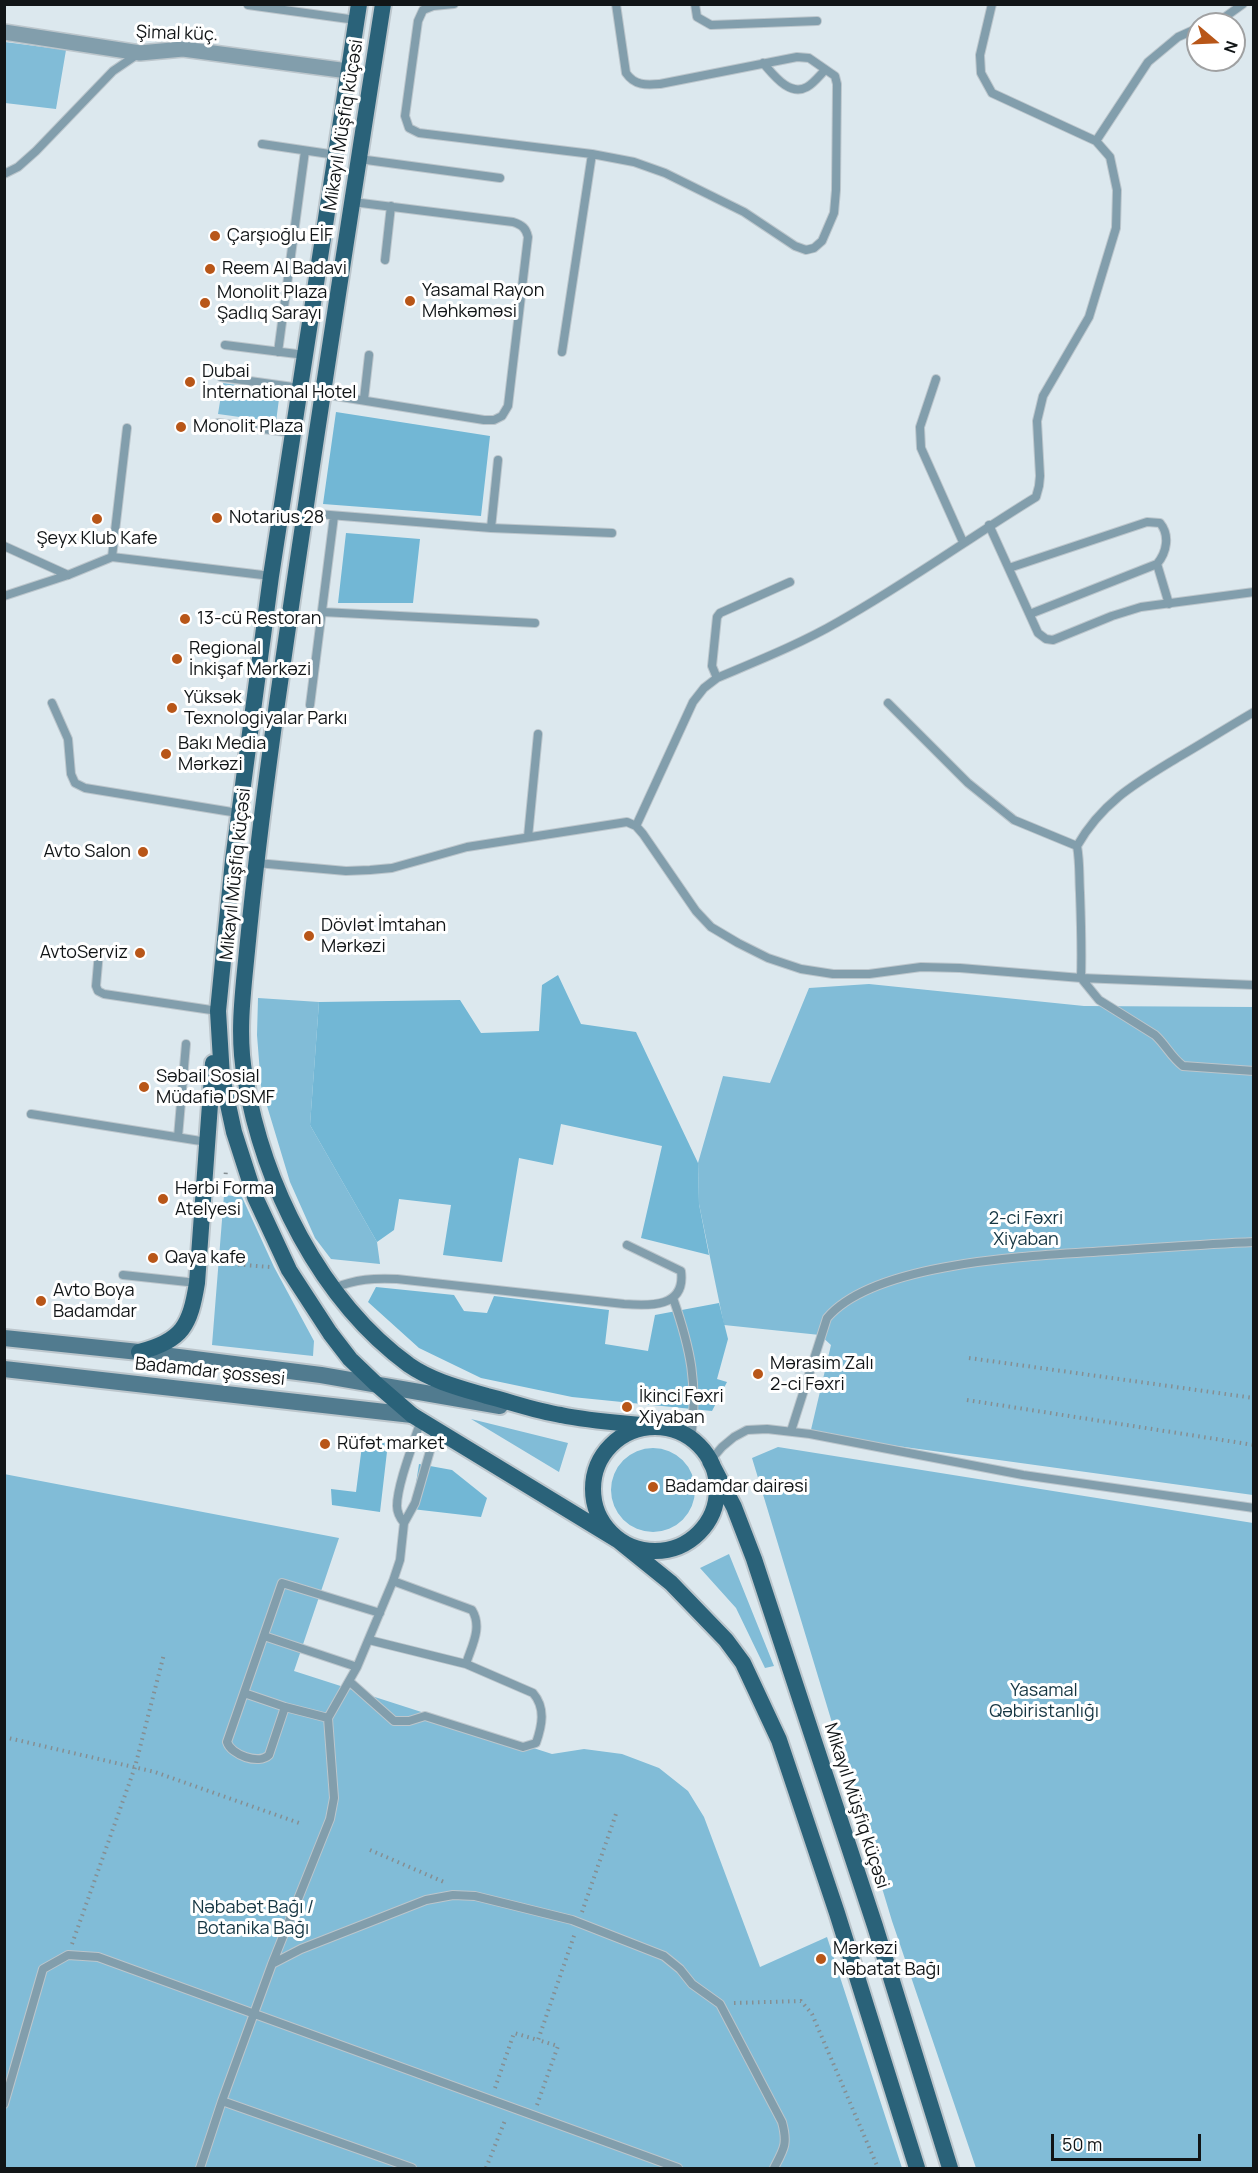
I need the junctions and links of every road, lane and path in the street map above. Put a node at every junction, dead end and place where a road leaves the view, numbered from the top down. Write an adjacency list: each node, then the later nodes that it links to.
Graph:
1 (383, 4): 20 (main road, Mikayıl Müşfiq küçəsi)
2 (454, 4): 18 (lane)
3 (616, 4): 12 (lane)
4 (695, 4): 8 (lane)
5 (992, 4): 15 (lane)
6 (248, 5): 7 (lane)
7 (357, 12): 14 (main road, Mikayıl Müşfiq küçəsi)
8 (817, 21)
9 (4, 32): 11 (street, Şimal küç.)
10 (1186, 33): 15 (lane)
11 (140, 53): 14 (street, Şimal küç.); 21 (lane)
12 (763, 63): 13 (lane); 13 (lane)
13 (825, 70): 18 (lane)
14 (348, 71): 19 (main road, Mikayıl Müşfiq küçəsi)
15 (1096, 141): 42 (lane)
16 (262, 144): 17 (lane)
17 (305, 151): 19 (lane); 27 (lane)
18 (592, 154): 28 (lane)
19 (336, 155): 29 (main road, Mikayıl Müşfiq küçəsi)
20 (359, 159): 22 (lane); 23 (main road, Mikayıl Müşfiq küçəsi)
21 (4, 174)
22 (500, 178)
23 (352, 202): 24 (lane); 34 (main road, Mikayıl Müşfiq küçəsi)
24 (391, 206): 25 (lane); 35 (lane)
25 (385, 260)
26 (225, 345): 27 (lane)
27 (278, 352): 29 (lane)
28 (562, 352)
29 (305, 355): 33 (main road, Mikayıl Müşfiq küçəsi)
30 (369, 355): 35 (lane)
31 (221, 377): 33 (lane)
32 (936, 379): 45 (lane)
33 (300, 388): 38 (main road, Mikayıl Müşfiq küçəsi)
34 (322, 393): 35 (lane); 40 (main road, Mikayıl Müşfiq küçəsi)
35 (364, 399)
36 (218, 423): 38 (lane)
37 (127, 428): 47 (lane)
38 (293, 433): 51 (main road, Mikayıl Müşfiq küçəsi)
39 (498, 460): 43 (lane)
40 (304, 513): 41 (lane); 69 (main road, Mikayıl Müşfiq küçəsi)
41 (334, 516): 43 (lane); 56 (lane)
42 (989, 525): 45 (lane); 49 (lane)
43 (491, 528): 44 (lane)
44 (612, 533)
45 (963, 542): 59 (lane)
46 (4, 546): 50 (lane)
47 (112, 557): 50 (lane); 51 (lane)
48 (1157, 564): 49 (lane); 55 (lane); 57 (lane)
49 (1009, 568): 57 (lane)
50 (68, 575): 54 (lane)
51 (271, 576): 65 (main road, Mikayıl Müşfiq küçəsi)
52 (790, 582): 59 (lane)
53 (1254, 592): 55 (lane)
54 (4, 596)
55 (1169, 604): 57 (lane)
56 (321, 612): 58 (lane); 62 (lane)
57 (1030, 614)
58 (535, 623)
59 (717, 678): 66 (lane)
60 (52, 703): 65 (lane)
61 (888, 703): 68 (lane)
62 (310, 705)
63 (1254, 712): 68 (lane)
64 (537, 734): 67 (lane)
65 (238, 813): 73 (main road, Mikayıl Müşfiq küçəsi)
66 (636, 826): 67 (lane); 71 (lane)
67 (528, 837): 69 (lane)
68 (1077, 846): 71 (lane)
69 (255, 863): 87 (main road, Mikayıl Müşfiq küçəsi)
70 (99, 952): 73 (lane)
71 (1081, 978): 72 (lane); 75 (lane)
72 (1254, 985)
73 (218, 1011): 78 (main road); 93 (main road, Mikayıl Müşfiq küçəsi)
74 (186, 1044): 77 (lane)
75 (1254, 1071)
76 (31, 1114): 77 (lane)
77 (178, 1137): 78 (lane)
78 (207, 1142): 86 (main road)
79 (226, 1163): 80 (path)
80 (224, 1195)
81 (1254, 1242): 100 (lane)
82 (627, 1245): 88 (lane)
83 (219, 1251): 84 (path)
84 (274, 1267)
85 (123, 1275): 86 (lane)
86 (198, 1283): 90 (main road)
87 (333, 1288): 88 (lane); 96 (main road, Mikayıl Müşfiq küçəsi)
88 (673, 1298): 101 (lane)
89 (4, 1338): 90 (main road, Badamdar şossesi)
90 (139, 1352): 93 (main road, Badamdar şossesi)
91 (969, 1358): 94 (path)
92 (4, 1369): 97 (main road, Badamdar şossesi)
93 (375, 1383): 96 (main road, Badamdar şossesi); 97 (main road, Mikayıl Müşfiq küçəsi)
94 (1254, 1398)
95 (967, 1400): 102 (path)
96 (561, 1415): 98 (main road, Mikayıl Müşfiq küçəsi)
97 (416, 1417): 99 (main road, Mikayıl Müşfiq küçəsi); 105 (lane)
98 (661, 1427): 101 (main road); 106 (main road)
99 (436, 1429): 105 (lane); 106 (main road, Mikayıl Müşfiq küçəsi)
100 (791, 1431): 103 (lane); 104 (lane)
101 (691, 1440): 103 (main road)
102 (1254, 1445)
103 (710, 1461): 106 (main road); 142 (main road, Mikayıl Müşfiq küçəsi)
104 (1254, 1508)
105 (404, 1523): 107 (lane)
106 (620, 1541): 141 (main road)
107 (393, 1581): 108 (lane); 112 (lane)
108 (380, 1613): 109 (lane); 110 (lane)
109 (264, 1636): 113 (lane); 115 (lane)
110 (369, 1640): 112 (lane); 113 (lane)
111 (165, 1654): 119 (path)
112 (466, 1664): 114 (lane)
113 (357, 1667): 114 (lane)
114 (349, 1681): 117 (lane)
115 (244, 1693): 116 (lane); 116 (lane)
116 (285, 1707): 117 (lane)
117 (328, 1718): 126 (lane)
118 (4, 1737): 119 (path)
119 (135, 1767): 121 (path); 125 (path)
120 (617, 1811): 124 (path)
121 (299, 1823)
122 (370, 1850): 123 (path)
123 (475, 1896): 124 (lane); 126 (lane)
124 (578, 1923): 127 (lane); 129 (path)
125 (68, 1955): 128 (lane); 132 (lane)
126 (272, 1964): 128 (lane)
127 (720, 2004): 139 (lane); 140 (path)
128 (254, 2015): 130 (lane); 131 (lane)
129 (538, 2040): 130 (path); 134 (path)
130 (491, 2100): 133 (lane)
131 (222, 2101): 135 (lane); 136 (lane)
132 (4, 2104)
133 (510, 2106): 134 (lane); 137 (path)
134 (534, 2115): 138 (lane)
135 (200, 2169)
136 (412, 2169)
137 (486, 2169)
138 (678, 2169)
139 (774, 2169)
140 (878, 2169)
141 (917, 2169)
142 (950, 2169)

